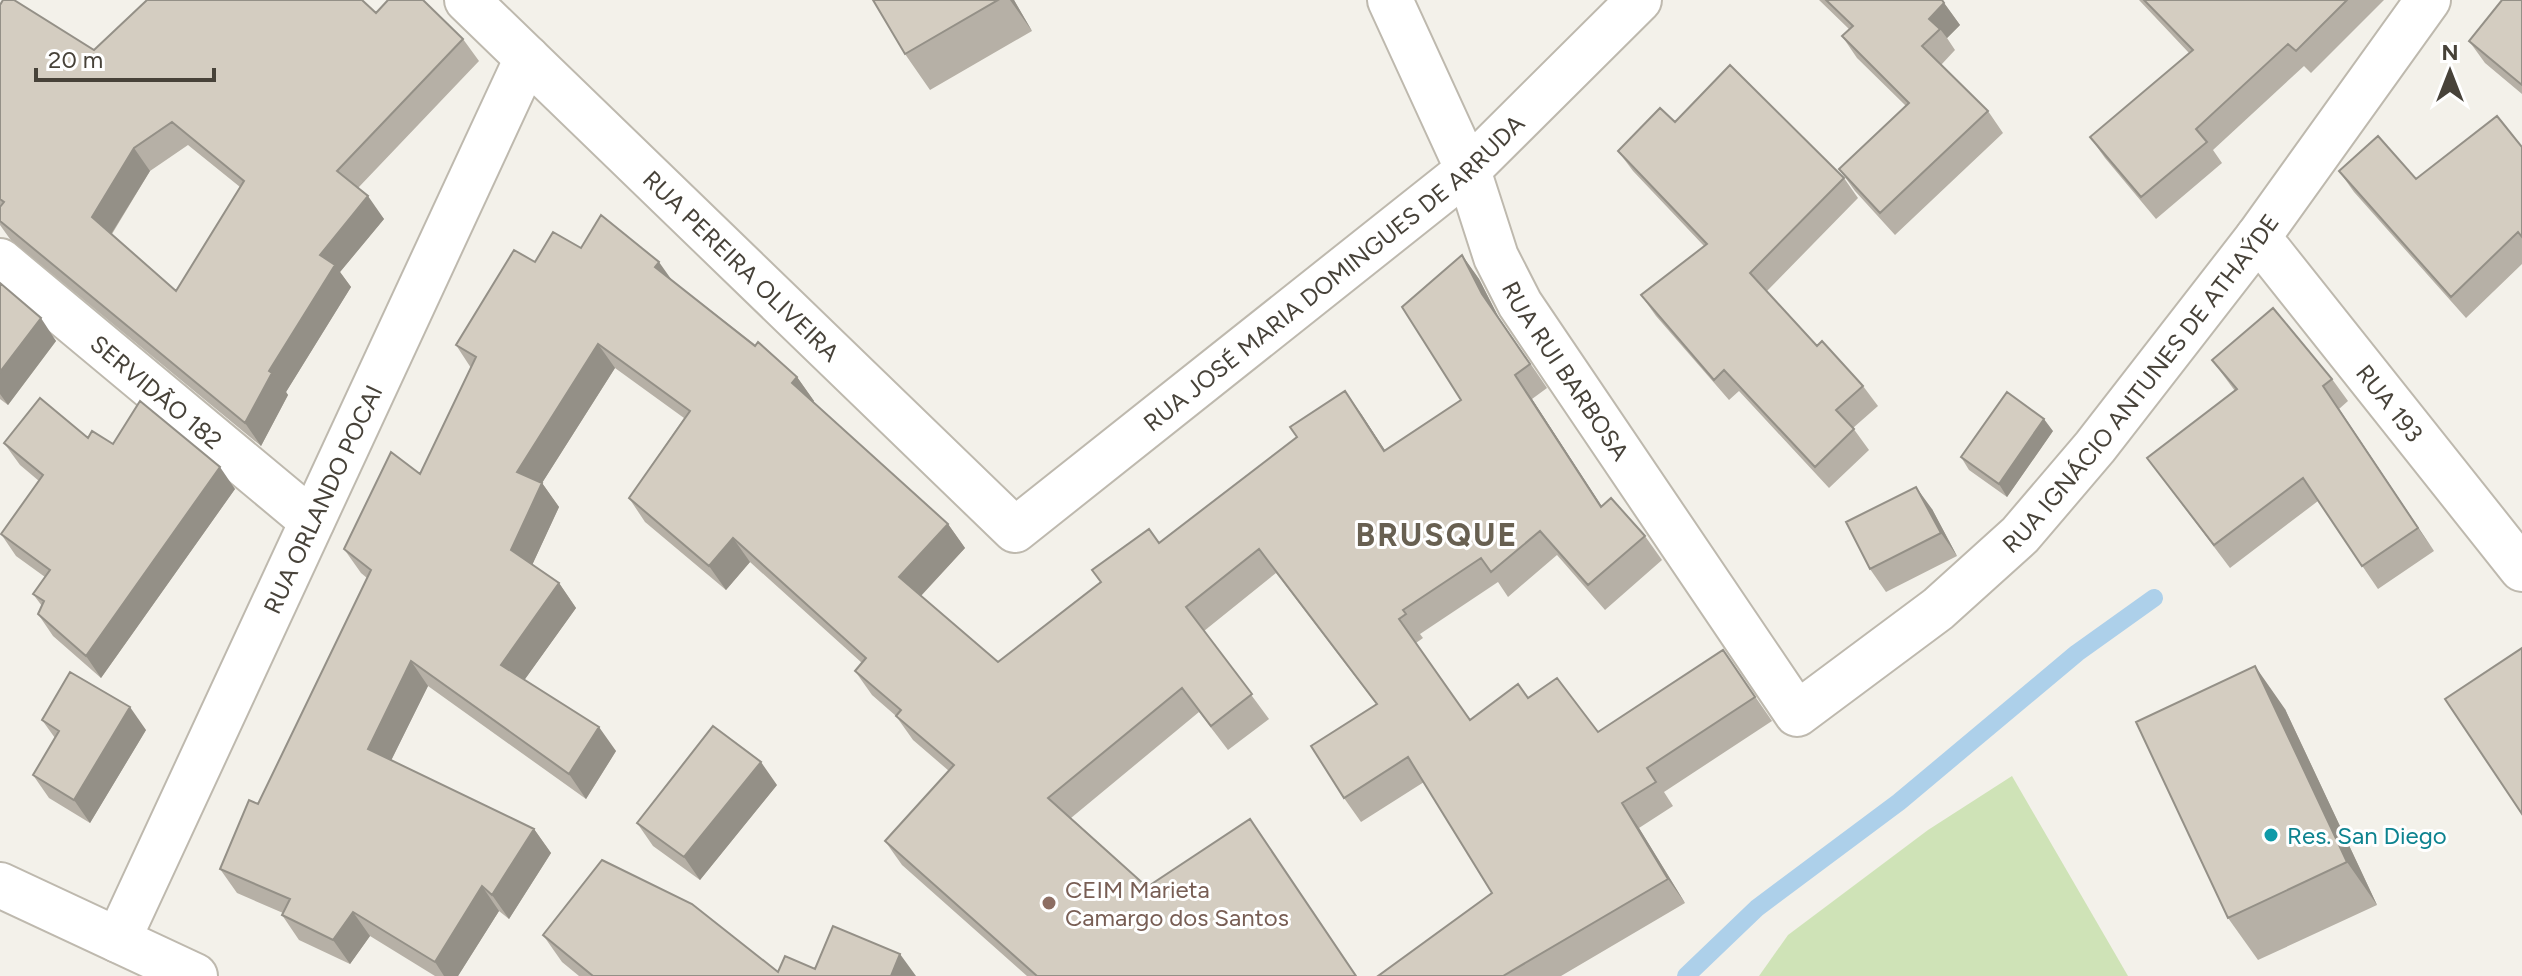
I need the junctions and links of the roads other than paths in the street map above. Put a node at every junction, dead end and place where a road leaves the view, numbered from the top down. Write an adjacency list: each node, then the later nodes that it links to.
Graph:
1 (467, 0): 5 (street, RUA PEREIRA OLIVEIRA)
2 (1390, 0): 6 (street, RUA RUI BARBOSA)
3 (1639, 0): 6 (street, RUA JOSÉ MARIA DOMINGUES DE ARRUDA)
4 (2428, 0): 7 (street, RUA IGNÁCIO ANTUNES DE ATHAÝDE)
5 (527, 58): 9 (street, RUA ORLANDO POCAI); 10 (street, RUA PEREIRA OLIVEIRA)
6 (1468, 170): 10 (street, RUA JOSÉ MARIA DOMINGUES DE ARRUDA); 12 (street, RUA RUI BARBOSA)
7 (2258, 237): 11 (street, RUA 193); 12 (street, RUA IGNÁCIO ANTUNES DE ATHAÝDE)
8 (0, 261): 9 (street, SERVIDÃO 182)
9 (312, 521): 14 (street, RUA ORLANDO POCAI)
10 (1015, 530)
11 (2522, 569)
12 (1797, 714)
13 (0, 885): 14 (street)
14 (118, 940): 15 (street)
15 (195, 976)

